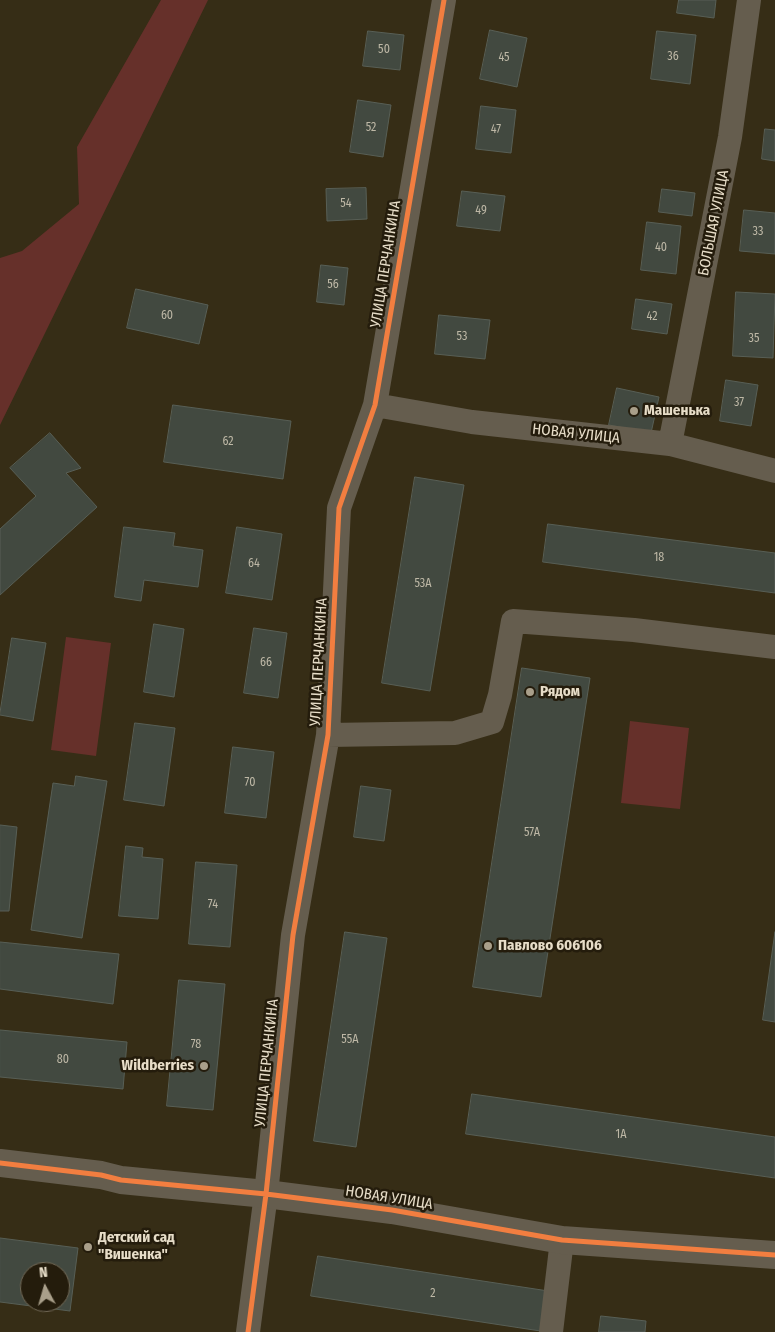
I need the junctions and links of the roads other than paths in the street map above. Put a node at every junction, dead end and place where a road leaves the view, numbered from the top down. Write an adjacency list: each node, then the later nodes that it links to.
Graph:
1 (444, 0): 3 (street, УЛИЦА ПЕРЧАНКИНА)
2 (750, 0): 4 (street, БОЛЬШАЯ УЛИЦА)
3 (375, 405): 4 (street, НОВАЯ УЛИЦА); 7 (street, УЛИЦА ПЕРЧАНКИНА)
4 (670, 444): 5 (street, НОВАЯ УЛИЦА)
5 (775, 471)
6 (775, 647): 7 (street)
7 (328, 735): 9 (street, УЛИЦА ПЕРЧАНКИНА)
8 (0, 1162): 9 (street, НОВАЯ УЛИЦА)
9 (266, 1194): 10 (street, НОВАЯ УЛИЦА); 12 (street, УЛИЦА ПЕРЧАНКИНА)
10 (562, 1240): 11 (street, НОВАЯ УЛИЦА); 13 (street)
11 (775, 1255)
12 (248, 1332)
13 (551, 1332)

